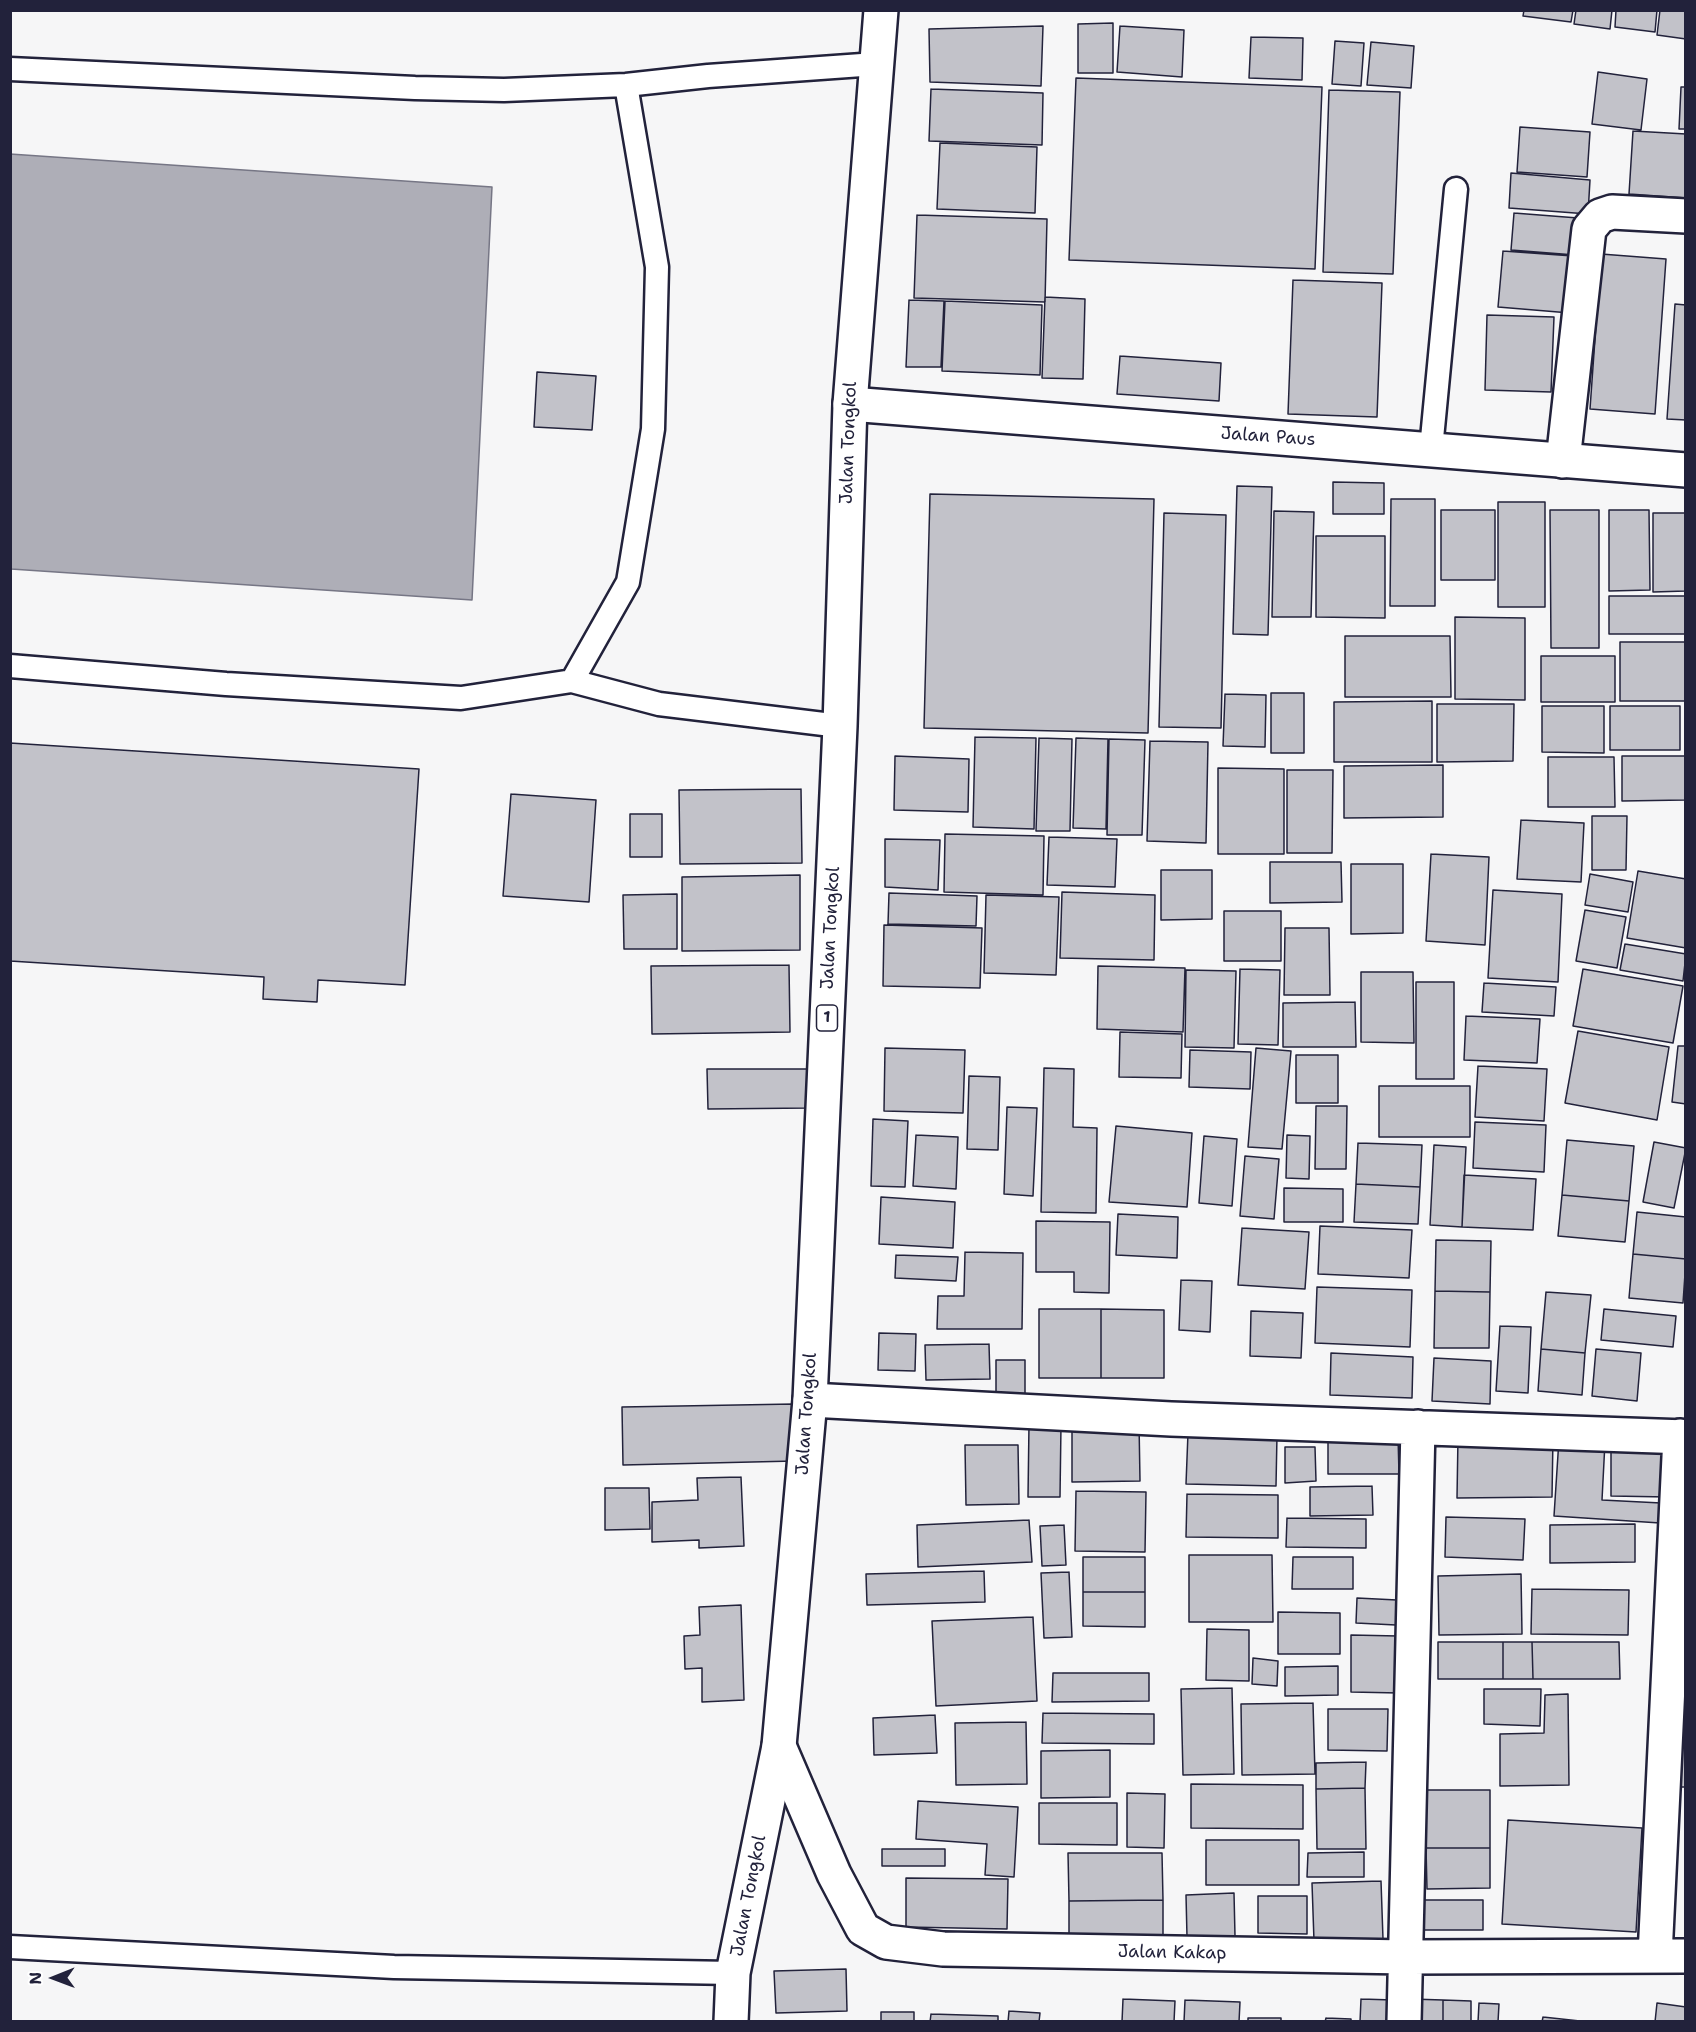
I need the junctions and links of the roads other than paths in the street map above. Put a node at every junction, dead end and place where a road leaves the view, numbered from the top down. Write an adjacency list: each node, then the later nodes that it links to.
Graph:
1 (880, 10): 2 (main road, Jalan Tongkol / 1)
2 (876, 64): 4 (lane); 7 (main road, Jalan Tongkol / 1)
3 (10, 69): 4 (lane)
4 (626, 86): 12 (lane)
5 (1456, 189): 8 (lane)
6 (1686, 216): 9 (main road)
7 (850, 404): 8 (main road, Jalan Paus); 13 (main road, Jalan Tongkol / 1)
8 (1431, 449): 9 (main road, Jalan Paus)
9 (1563, 461): 10 (main road, Jalan Paus)
10 (1686, 470)
11 (10, 666): 12 (lane)
12 (572, 681): 13 (lane)
13 (840, 726): 14 (main road, Jalan Tongkol / 1)
14 (810, 1400): 15 (main road); 17 (main road, Jalan Tongkol / 1)
15 (1418, 1427): 16 (main road); 20 (main road)
16 (1683, 1437): 19 (main road)
17 (779, 1746): 20 (main road, Jalan Kakap); 21 (main road, Jalan Tongkol / 1)
18 (10, 1947): 21 (lane)
19 (1670, 1956): 20 (main road, Jalan Kakap)
20 (1407, 1957): 23 (main road)
21 (733, 1974): 22 (main road, Jalan Tongkol / 1)
22 (731, 2022)
23 (1404, 2022)

